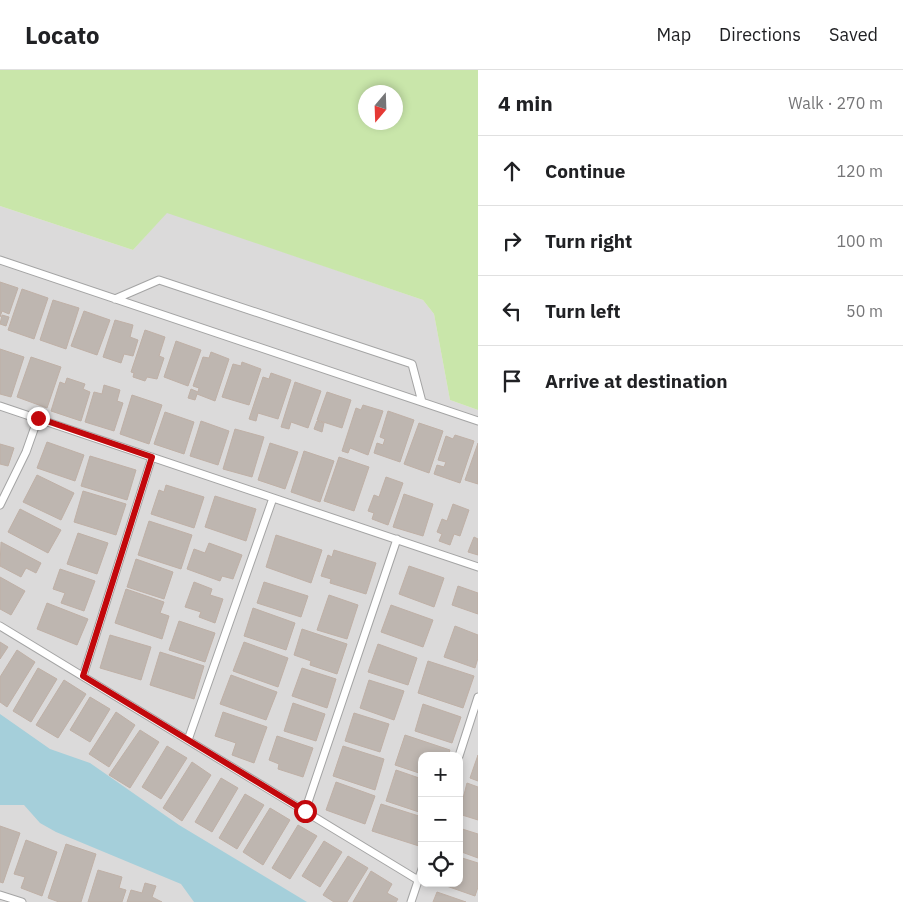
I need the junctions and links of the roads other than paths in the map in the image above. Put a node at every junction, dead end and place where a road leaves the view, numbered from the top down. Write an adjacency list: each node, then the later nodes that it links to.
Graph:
1 (0, 260): 2 (lane)
2 (115, 299): 3 (lane); 3 (lane)
3 (422, 402): 6 (lane)
4 (0, 406): 5 (lane)
5 (38, 418): 7 (lane); 9 (lane)
6 (478, 421)
7 (152, 457): 8 (lane); 13 (lane)
8 (274, 498): 10 (lane); 15 (lane)
9 (0, 505)
10 (397, 539): 11 (lane); 17 (lane)
11 (478, 566)
12 (0, 626): 13 (lane)
13 (83, 676): 15 (lane)
14 (478, 698): 16 (lane)
15 (188, 740): 17 (lane)
16 (460, 752)
17 (305, 811): 18 (lane)
18 (418, 880): 21 (lane)
19 (0, 895): 20 (lane)
20 (22, 902)
21 (411, 902)

